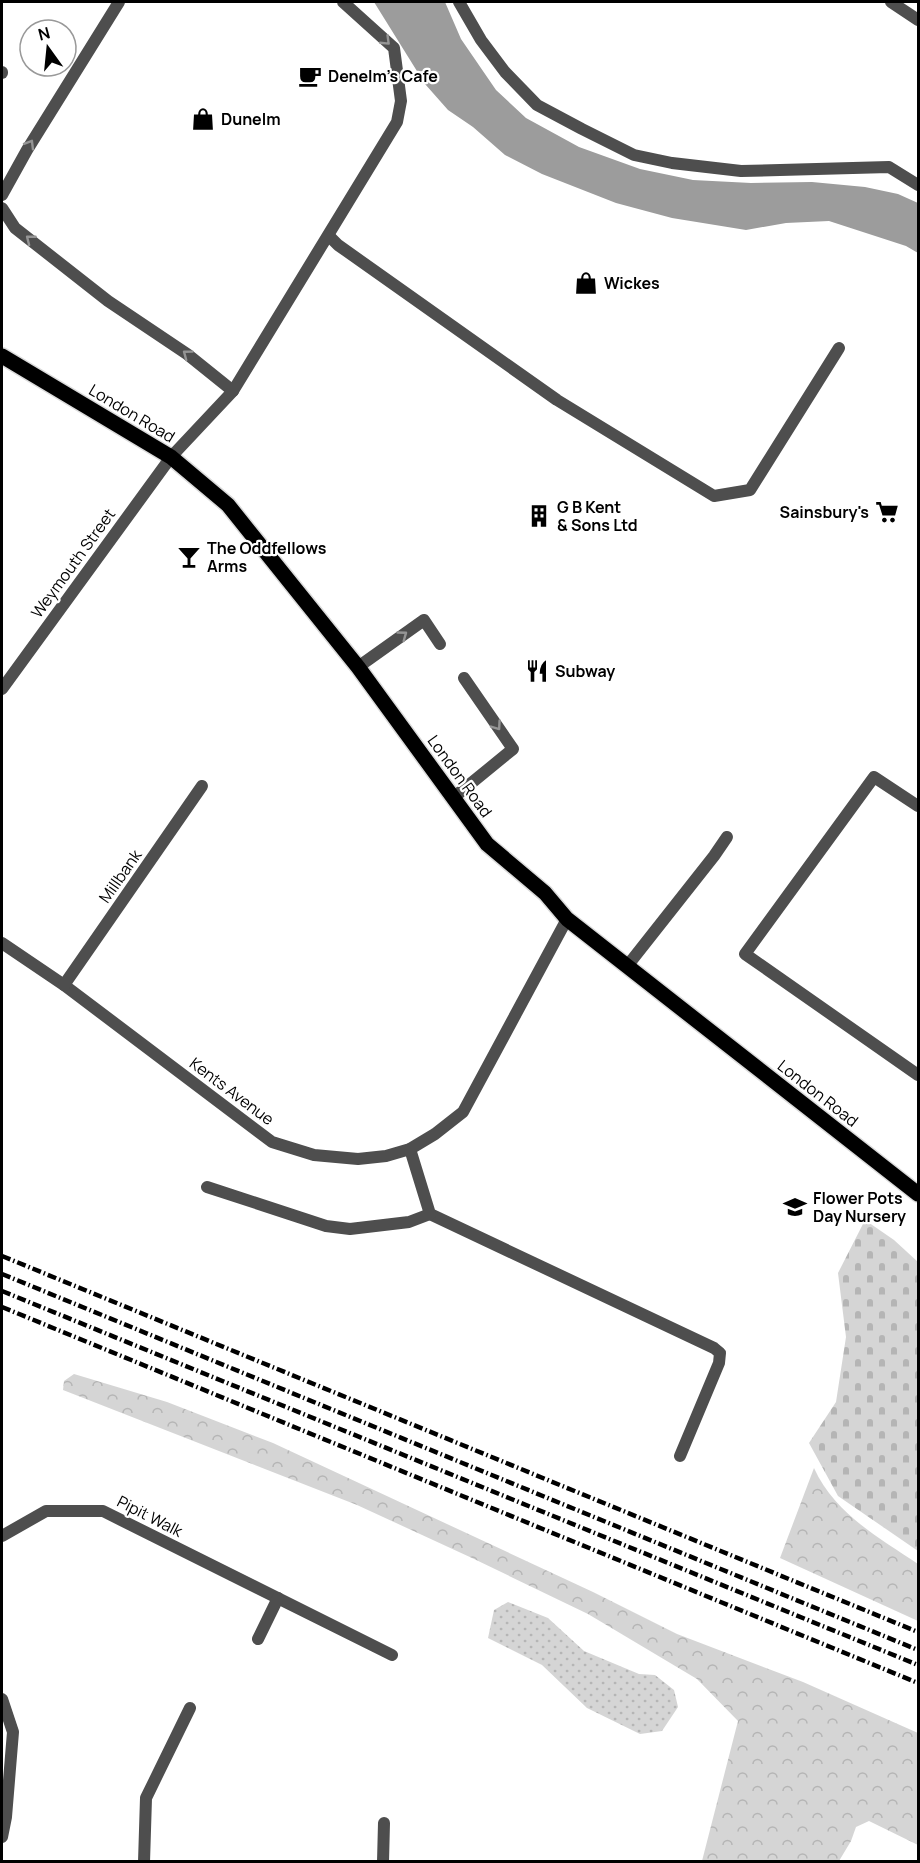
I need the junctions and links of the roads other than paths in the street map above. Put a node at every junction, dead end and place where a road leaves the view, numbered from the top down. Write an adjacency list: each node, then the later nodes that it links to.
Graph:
1 (119, 2): 7 (street, one-way to 1)
2 (343, 2): 9 (street, Weymouth Street, one-way to 9)
3 (459, 2): 6 (street)
4 (891, 2): 5 (street)
5 (918, 20)
6 (918, 185)
7 (2, 195)
8 (2, 208): 12 (street, one-way to 8)
9 (329, 236): 10 (street); 12 (street, Weymouth Street)
10 (840, 348)
11 (2, 356): 13 (main road, London Road)
12 (233, 391): 13 (street, Weymouth Street)
13 (171, 457): 15 (main road, London Road); 17 (street, Weymouth Street)
14 (440, 645): 15 (street, one-way to 14)
15 (358, 667): 19 (main road, London Road)
16 (464, 678): 19 (street, one-way to 19)
17 (2, 689)
18 (202, 786): 25 (street, Millbank)
19 (453, 798): 22 (main road, London Road)
20 (918, 806): 26 (street)
21 (727, 837): 24 (street)
22 (567, 918): 24 (main road, London Road); 27 (street, Kents Avenue)
23 (2, 943): 25 (street, Kents Avenue)
24 (628, 965): 29 (main road, London Road)
25 (64, 985): 27 (street, Kents Avenue)
26 (918, 1075)
27 (410, 1149): 30 (street)
28 (207, 1187): 30 (street)
29 (918, 1194)
30 (430, 1214): 31 (street)
31 (680, 1456)
32 (2, 1536): 33 (street, Pipit Walk)
33 (278, 1598): 34 (street); 35 (street, Pipit Walk)
34 (258, 1639)
35 (392, 1655)
36 (2, 1699): 39 (street)
37 (190, 1708): 40 (street)
38 (384, 1823): 41 (street)
39 (2, 1838)
40 (144, 1862)
41 (383, 1862)

